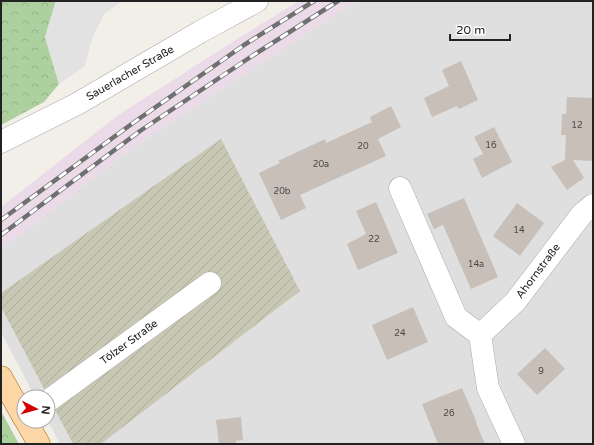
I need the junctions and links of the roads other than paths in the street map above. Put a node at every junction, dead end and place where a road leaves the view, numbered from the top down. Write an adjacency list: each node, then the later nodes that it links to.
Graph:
1 (257, 1): 2 (street, Sauerlacher Straße)
2 (1, 142)
3 (400, 188): 6 (street)
4 (593, 205): 6 (street, Ahornstraße)
5 (210, 283): 8 (street, Tölzer Straße)
6 (480, 336): 12 (street)
7 (1, 377): 9 (main road)
8 (56, 395)
9 (16, 404)
10 (31, 429): 11 (main road)
11 (39, 444)
12 (514, 444)

